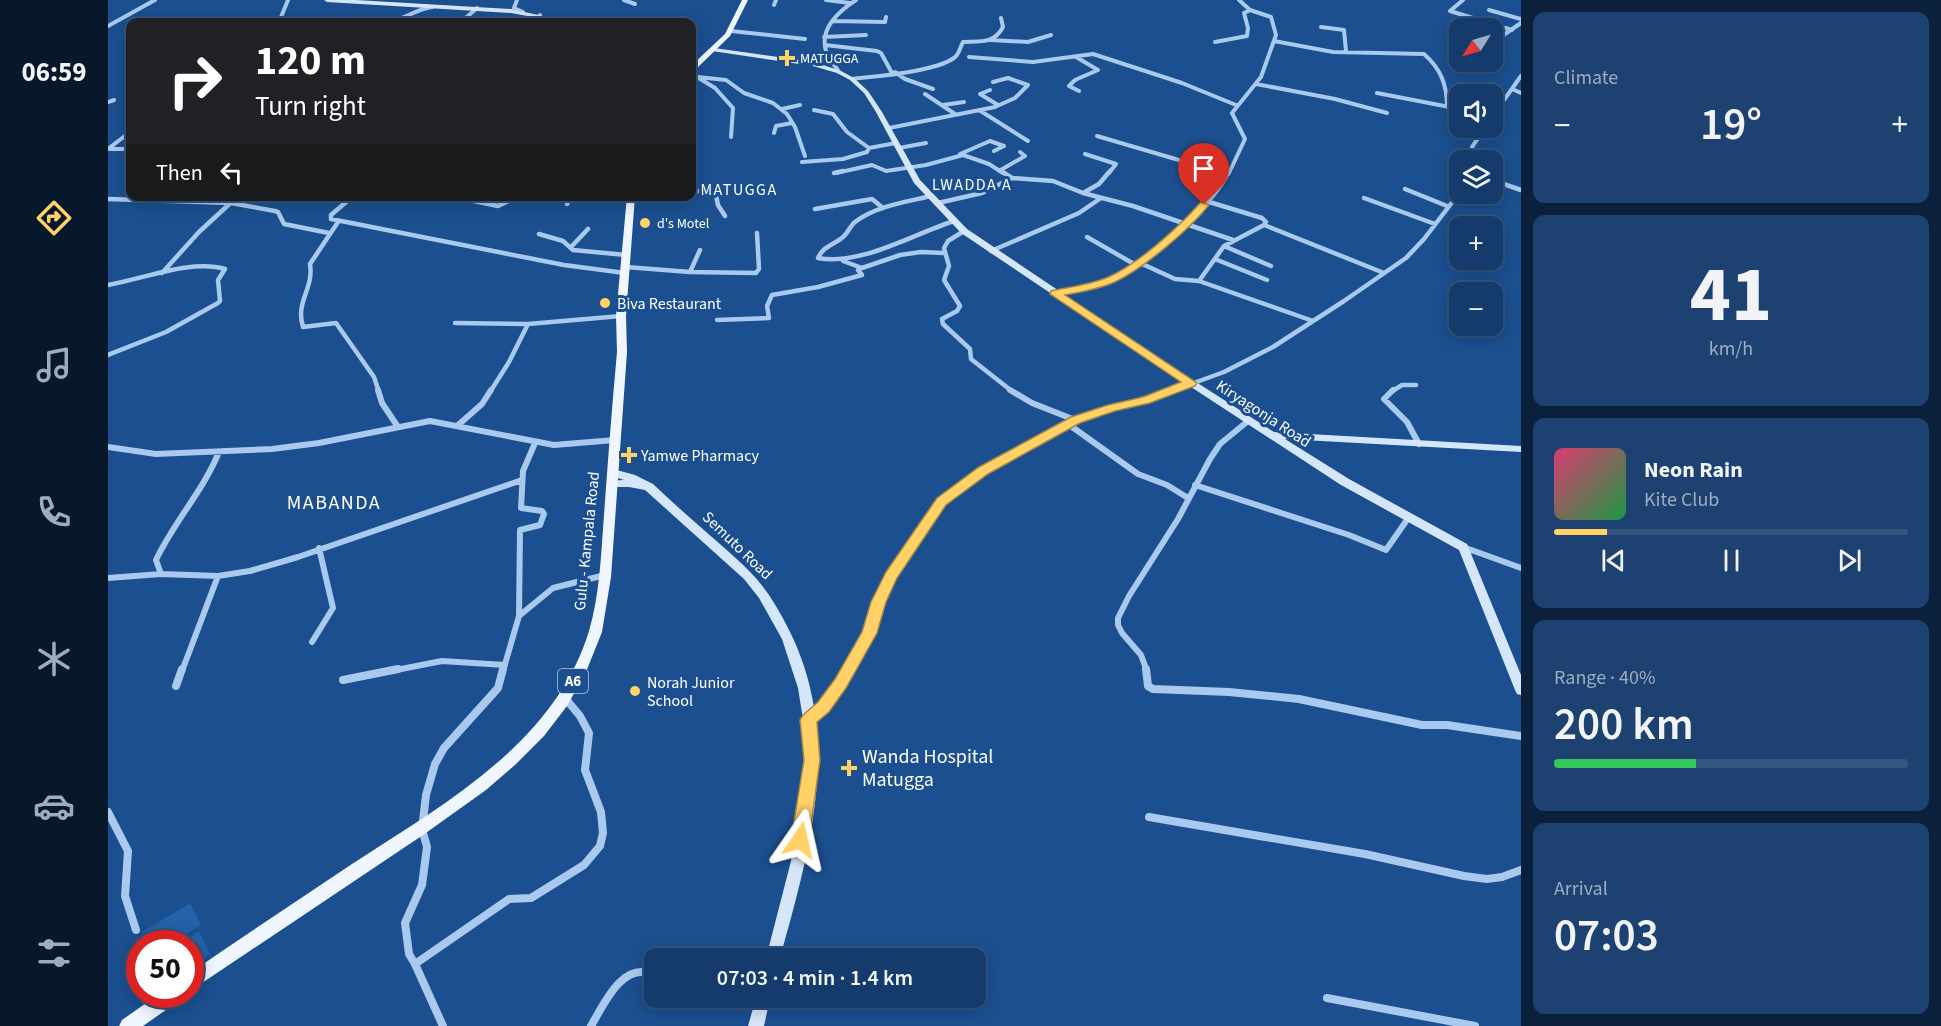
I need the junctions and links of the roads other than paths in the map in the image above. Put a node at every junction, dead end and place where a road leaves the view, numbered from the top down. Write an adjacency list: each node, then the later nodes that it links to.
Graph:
1 (155, 0): 31 (street)
2 (288, 0): 23 (street)
3 (327, 0): 12 (street)
4 (517, 0): 20 (street)
5 (624, 0): 14 (street)
6 (746, 0): 34 (main road)
7 (776, 0): 15 (street)
8 (826, 0): 13 (street)
9 (856, 0): 13 (street)
10 (1239, 0): 18 (street)
11 (1463, 0): 33 (street)
12 (368, 1): 16 (street)
13 (850, 3): 29 (street)
14 (635, 4)
15 (774, 5)
16 (436, 6): 17 (street); 24 (street)
17 (477, 8): 20 (street); 25 (street)
18 (1250, 10): 41 (street); 42 (street)
19 (1489, 10): 30 (street)
20 (523, 12): 21 (street)
21 (540, 15): 26 (street); 27 (street)
22 (886, 17): 29 (street)
23 (281, 18)
24 (405, 18)
25 (466, 18)
26 (536, 18)
27 (552, 18)
28 (1001, 18): 40 (street)
29 (832, 21): 38 (street)
30 (1521, 21): 33 (street)
31 (108, 26)
32 (1321, 27): 45 (street)
33 (1512, 30): 37 (street)
34 (731, 31): 39 (street); 44 (main road)
35 (866, 35): 38 (street)
36 (1051, 35): 40 (street)
37 (1503, 36)
38 (824, 37): 43 (street)
39 (805, 39)
40 (990, 40): 50 (street)
41 (1274, 41): 45 (street); 55 (street)
42 (1215, 42)
43 (825, 45): 49 (street); 50 (street)
44 (714, 50): 48 (main road); 49 (street, Kiryagonja Road)
45 (1346, 51): 71 (street)
46 (969, 57): 47 (street)
47 (1075, 57): 59 (street); 69 (street)
48 (696, 65)
49 (839, 72): 53 (street, Kiryagonja Road)
50 (894, 73): 53 (street); 56 (street)
51 (1521, 76): 57 (street)
52 (698, 77): 72 (street); 82 (street)
53 (852, 79): 78 (street, Kiryagonja Road)
54 (993, 82): 70 (street)
55 (1256, 84): 69 (street); 75 (street)
56 (933, 88)
57 (1512, 89): 61 (street); 66 (street)
58 (990, 90): 70 (street)
59 (1078, 91)
60 (1377, 93): 71 (street)
61 (1521, 93)
62 (926, 94): 68 (street)
63 (114, 100): 64 (street)
64 (108, 102)
65 (964, 102): 68 (street)
66 (1503, 102)
67 (800, 105): 72 (street)
68 (943, 105): 76 (street)
69 (1236, 105): 98 (street)
70 (996, 106): 74 (street)
71 (1447, 107)
72 (782, 110): 77 (street)
73 (814, 110): 86 (street)
74 (980, 110): 76 (street); 83 (street)
75 (1387, 113)
76 (955, 114): 78 (street)
77 (792, 123): 79 (street); 93 (street)
78 (889, 128): 85 (street, Kiryagonja Road)
79 (774, 133)
80 (126, 135): 87 (street)
81 (1097, 135): 98 (street)
82 (731, 138)
83 (1028, 141)
84 (926, 143): 85 (street)
85 (897, 145): 86 (street); 95 (street, Kiryagonja Road)
86 (869, 148): 94 (street)
87 (109, 149): 88 (street)
88 (126, 149)
89 (994, 151): 92 (street)
90 (1020, 152): 96 (street)
91 (1085, 154): 104 (street)
92 (958, 155): 95 (street); 96 (street)
93 (805, 156)
94 (802, 162)
95 (909, 167): 97 (street); 109 (street, Kiryagonja Road)
96 (999, 171): 99 (street)
97 (834, 173)
98 (1228, 174): 116 (street)
99 (1012, 178): 104 (street); 109 (street)
100 (1503, 184): 102 (street)
101 (1405, 189): 119 (street)
102 (1521, 190)
103 (696, 191): 122 (street)
104 (1083, 193): 107 (street)
105 (108, 198): 106 (street)
106 (126, 198)
107 (1101, 198): 125 (street); 138 (street)
108 (1364, 198): 126 (street)
109 (934, 200): 120 (street); 123 (street, Kiryagonja Road)
110 (206, 201): 117 (street)
111 (347, 201): 124 (street)
112 (474, 201): 113 (street)
113 (508, 201)
114 (568, 201): 118 (street)
115 (631, 201): 143 (main road, Gulu - Kampala Road / A6)
116 (1206, 201): 125 (street); 127 (street)
117 (231, 203): 130 (street); 148 (street)
118 (567, 204)
119 (1448, 206): 126 (street)
120 (883, 208): 121 (street); 141 (street)
121 (815, 209)
122 (724, 216)
123 (954, 221): 129 (street, Kiryagonja Road); 141 (street)
124 (338, 222): 130 (street); 143 (street)
125 (1187, 224): 134 (street); 142 (street)
126 (1436, 224): 147 (street)
127 (1264, 225): 134 (street); 147 (street)
128 (588, 229): 135 (street)
129 (964, 231): 138 (street, Kiryagonja Road); 139 (street)
130 (329, 233): 165 (street)
131 (757, 233): 146 (street)
132 (539, 234): 135 (street)
133 (1087, 237): 142 (street)
134 (1233, 240): 136 (street)
135 (572, 246): 143 (street)
136 (1224, 246): 140 (street); 144 (street)
137 (700, 250): 146 (street)
138 (991, 251): 152 (street, Kiryagonja Road)
139 (943, 253): 145 (street); 161 (street)
140 (1215, 259): 149 (street); 150 (street)
141 (843, 261): 145 (street)
142 (1136, 263): 150 (street); 152 (street)
143 (625, 265): 146 (street); 153 (main road, Gulu - Kampala Road / A6)
144 (1271, 266)
145 (860, 268): 154 (street)
146 (690, 272)
147 (1383, 273): 155 (street)
148 (161, 274): 151 (street); 158 (street)
149 (1267, 280)
150 (1199, 281): 155 (street)
151 (108, 285)
152 (1055, 294): 159 (street, Kiryagonja Road)
153 (621, 316): 157 (street); 167 (main road, Gulu - Kampala Road / A6)
154 (717, 320)
155 (1313, 321): 159 (street)
156 (455, 323): 157 (street)
157 (528, 324): 164 (street)
158 (108, 355)
159 (1191, 383): 161 (street); 162 (street, Kiryagonja Road)
160 (1416, 385): 169 (street)
161 (1076, 420): 163 (street)
162 (1248, 421): 166 (street, Kiryagonja Road); 175 (street)
163 (1068, 424): 176 (street); 192 (street)
164 (457, 426): 165 (street); 168 (street)
165 (398, 427): 172 (street)
166 (1272, 435): 169 (street); 177 (street, Kiryagonja Road)
167 (615, 440): 168 (street); 173 (main road, Gulu - Kampala Road / A6)
168 (535, 442): 174 (street)
169 (1419, 444): 171 (street)
170 (109, 448): 172 (street)
171 (1521, 449)
172 (219, 452): 181 (street)
173 (613, 479): 182 (main road, Gulu - Kampala Road / A6); 192 (street, Semuto Road)
174 (522, 480): 179 (street); 185 (street)
175 (1195, 486): 176 (street); 177 (street)
176 (1188, 498): 193 (street)
177 (1409, 517): 178 (street, Kiryagonja Road)
178 (1463, 547): 180 (street); 190 (street)
179 (319, 548): 183 (street); 186 (street)
180 (1521, 568)
181 (161, 574): 183 (street); 184 (street)
182 (605, 575): 185 (street); 191 (main road, Gulu - Kampala Road / A6)
183 (218, 576): 189 (street)
184 (108, 578)
185 (519, 616): 187 (street)
186 (312, 642)
187 (505, 665): 188 (street); 196 (street)
188 (343, 680)
189 (176, 686)
190 (1520, 687)
191 (565, 697): 196 (main road, Gulu - Kampala Road / A6); 200 (street)
192 (808, 720): 199 (street, Semuto Road)
193 (1521, 736)
194 (108, 812): 198 (street)
195 (1149, 817): 197 (street)
196 (422, 829): 200 (street); 202 (main road, Gulu - Kampala Road / A6)
197 (1521, 870)
198 (136, 930)
199 (775, 948)
200 (415, 964): 207 (street)
201 (644, 970): 208 (street)
202 (204, 974)
203 (1327, 998): 210 (street)
204 (155, 1008): 206 (main road)
205 (760, 1008): 209 (street)
206 (131, 1025)
207 (443, 1026)
208 (591, 1026)
209 (756, 1026)
210 (1475, 1026)

